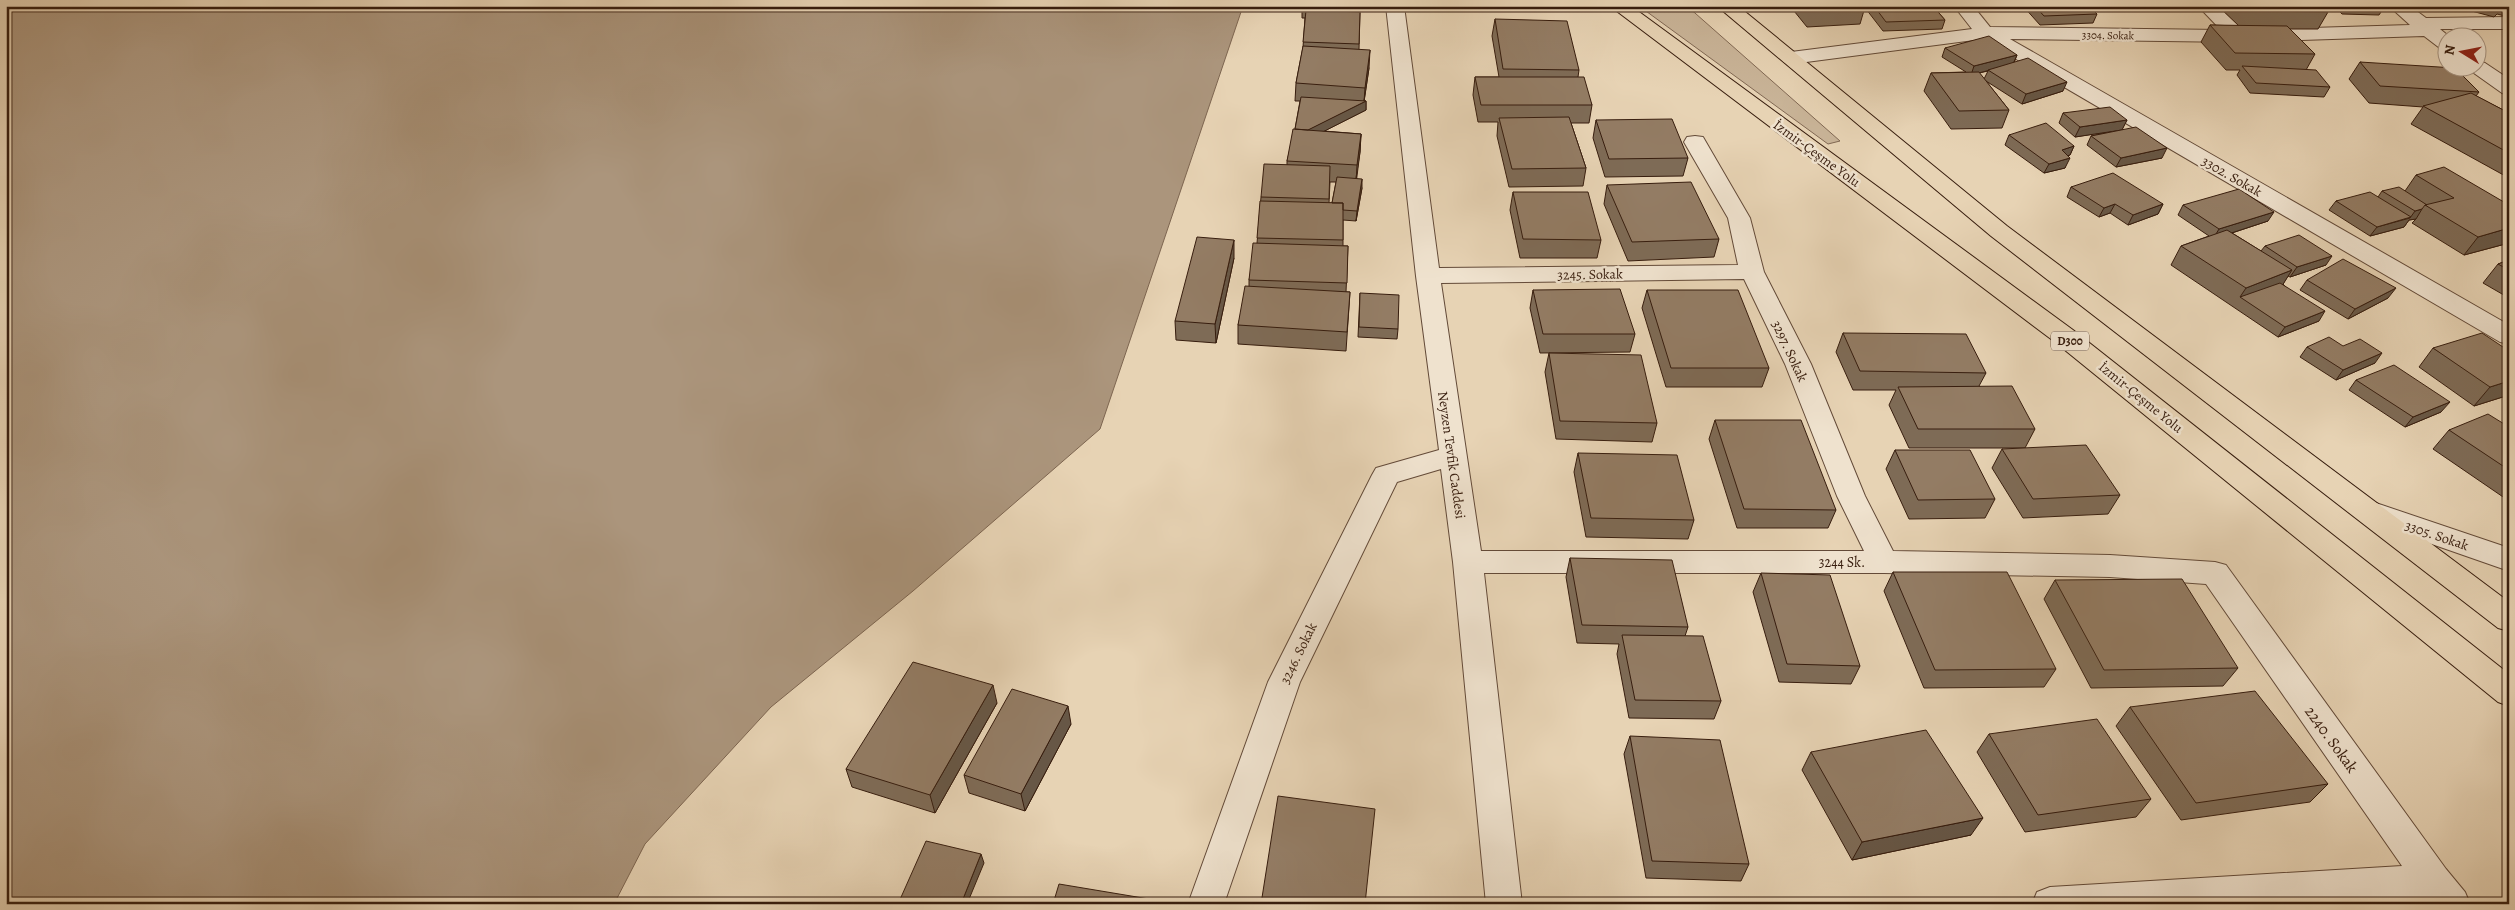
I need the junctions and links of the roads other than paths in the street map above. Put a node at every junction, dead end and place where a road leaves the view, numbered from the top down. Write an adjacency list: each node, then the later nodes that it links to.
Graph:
1 (1395, 6): 17 (street, Neyzen Tevfik Caddesi)
2 (1619, 6): 26 (highway, İzmir-Çeşme Yolu / D300)
3 (1726, 6): 12 (highway)
4 (1963, 6): 9 (street, 3302. Sokak)
5 (2207, 6): 10 (street)
6 (2398, 6): 8 (street)
7 (2509, 23): 8 (street, 3304. Sokak)
8 (2423, 27): 10 (street, 3304. Sokak); 11 (street)
9 (1985, 33): 10 (street, 3304. Sokak); 12 (street, 3304. Sokak); 18 (street, 3302. Sokak)
10 (2238, 36)
11 (2438, 38)
12 (1791, 58): 20 (highway)
13 (2488, 74): 14 (street)
14 (2509, 89)
15 (1695, 142): 16 (street, 3297. Sokak)
16 (1752, 272): 17 (street, 3245. Sokak); 23 (street, 3297. Sokak)
17 (1428, 276): 19 (street, Neyzen Tevfik Caddesi)
18 (2509, 336)
19 (1452, 456): 22 (street, Neyzen Tevfik Caddesi); 28 (street, 3246. Sokak)
20 (2366, 510): 21 (street, 3305. Sokak); 25 (highway)
21 (2509, 560)
22 (1468, 562): 23 (street, 3244 Sk.); 29 (street, Neyzen Tevfik Caddesi)
23 (1884, 562): 24 (street, 3244 Sk.)
24 (2215, 573): 27 (street, 2240. Sokak)
25 (2509, 619)
26 (2509, 693)
27 (2443, 892): 30 (street)
28 (1206, 904)
29 (1504, 904)
30 (2050, 904)

